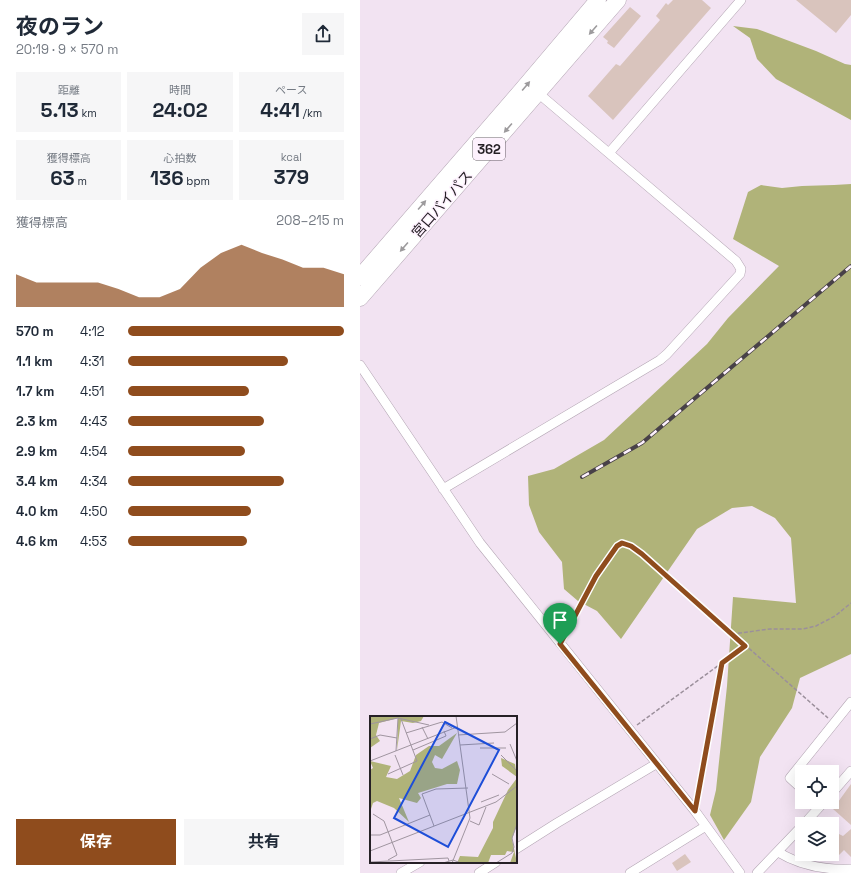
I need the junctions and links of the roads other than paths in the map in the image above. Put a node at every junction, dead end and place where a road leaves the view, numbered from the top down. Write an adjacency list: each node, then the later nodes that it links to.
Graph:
1 (598, 0): 6 (highway, 宮口バイパス / 362, one-way to 1)
2 (618, 0): 4 (highway, 宮口バイパス / 362, one-way to 4)
3 (741, 0): 5 (street)
4 (538, 93): 5 (street); 7 (highway, 宮口バイパス / 362, one-way to 7)
5 (608, 153): 9 (street)
6 (360, 277)
7 (360, 298)
8 (360, 366): 9 (street)
9 (443, 489): 11 (street)
10 (851, 702): 12 (street)
11 (656, 764): 19 (street); 21 (street)
12 (801, 765)
13 (851, 771): 16 (street)
14 (795, 772): 15 (street)
15 (795, 783)
16 (839, 785)
17 (816, 809): 18 (street)
18 (810, 817)
19 (706, 826): 28 (street); 29 (street)
20 (795, 834): 22 (street)
21 (517, 848)
22 (778, 852): 25 (street); 30 (street)
23 (418, 863): 26 (street)
24 (494, 863): 27 (street)
25 (851, 869)
26 (401, 873)
27 (479, 873)
28 (630, 873)
29 (740, 873)
30 (757, 873)

